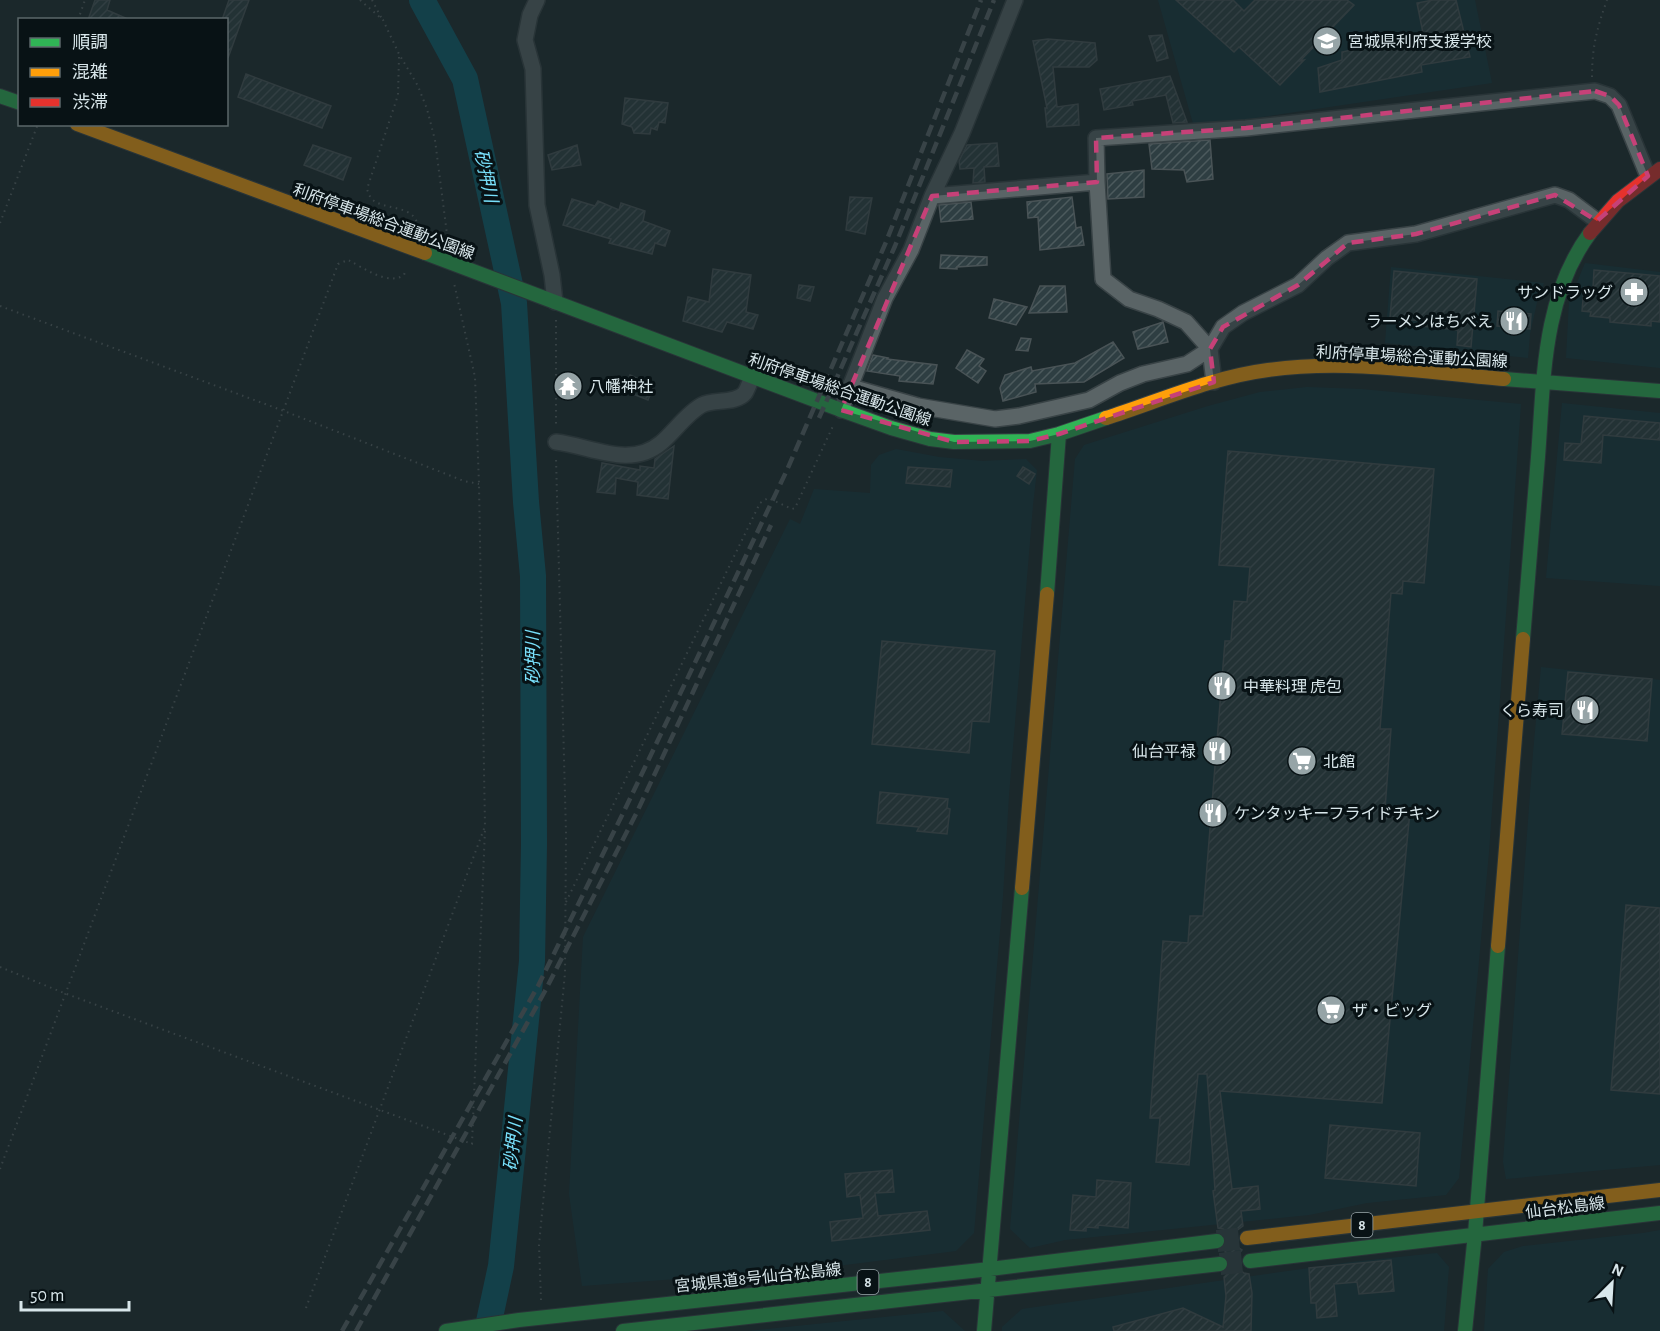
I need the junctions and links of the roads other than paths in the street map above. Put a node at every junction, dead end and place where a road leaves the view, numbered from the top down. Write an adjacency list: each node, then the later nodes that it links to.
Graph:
1 (537, 0): 10 (street)
2 (1015, 0): 8 (street)
3 (0, 96): 4 (main road)
4 (18, 102)
5 (82, 126): 10 (main road, 利府停車場総合運動公園線)
6 (1654, 173): 7 (street); 9 (main road)
7 (1097, 182): 8 (street); 11 (street)
8 (932, 196): 15 (street)
9 (1597, 221): 11 (street); 13 (main road)
10 (555, 302): 12 (main road, 利府停車場総合運動公園線)
11 (1210, 349): 14 (street); 15 (street)
12 (753, 376): 17 (main road, 利府停車場総合運動公園線); 19 (street)
13 (1543, 380): 14 (main road, 利府停車場総合運動公園線); 16 (main road, 利府停車場総合運動公園線); 21 (main road)
14 (1214, 382): 18 (main road, 利府停車場総合運動公園線)
15 (850, 387): 17 (street)
16 (1660, 391)
17 (841, 410): 18 (main road, 利府停車場総合運動公園線)
18 (1059, 434): 28 (main road)
19 (556, 442)
20 (1660, 1190): 21 (main road, 仙台松島線 / 8)
21 (1476, 1212): 23 (main road); 24 (main road, 8)
22 (1660, 1213): 23 (main road, 仙台松島線 / 8)
23 (1475, 1234): 26 (main road, 8); 33 (main road)
24 (1247, 1238)
25 (1217, 1241): 28 (main road, 宮城県道8号仙台松島線 / 8)
26 (1250, 1261)
27 (1220, 1264): 29 (main road, 8)
28 (990, 1269): 29 (main road); 30 (main road, 宮城県道8号仙台松島線 / 8)
29 (988, 1291): 31 (main road, 8); 32 (main road)
30 (446, 1331)
31 (623, 1331)
32 (984, 1331)
33 (1465, 1331)

